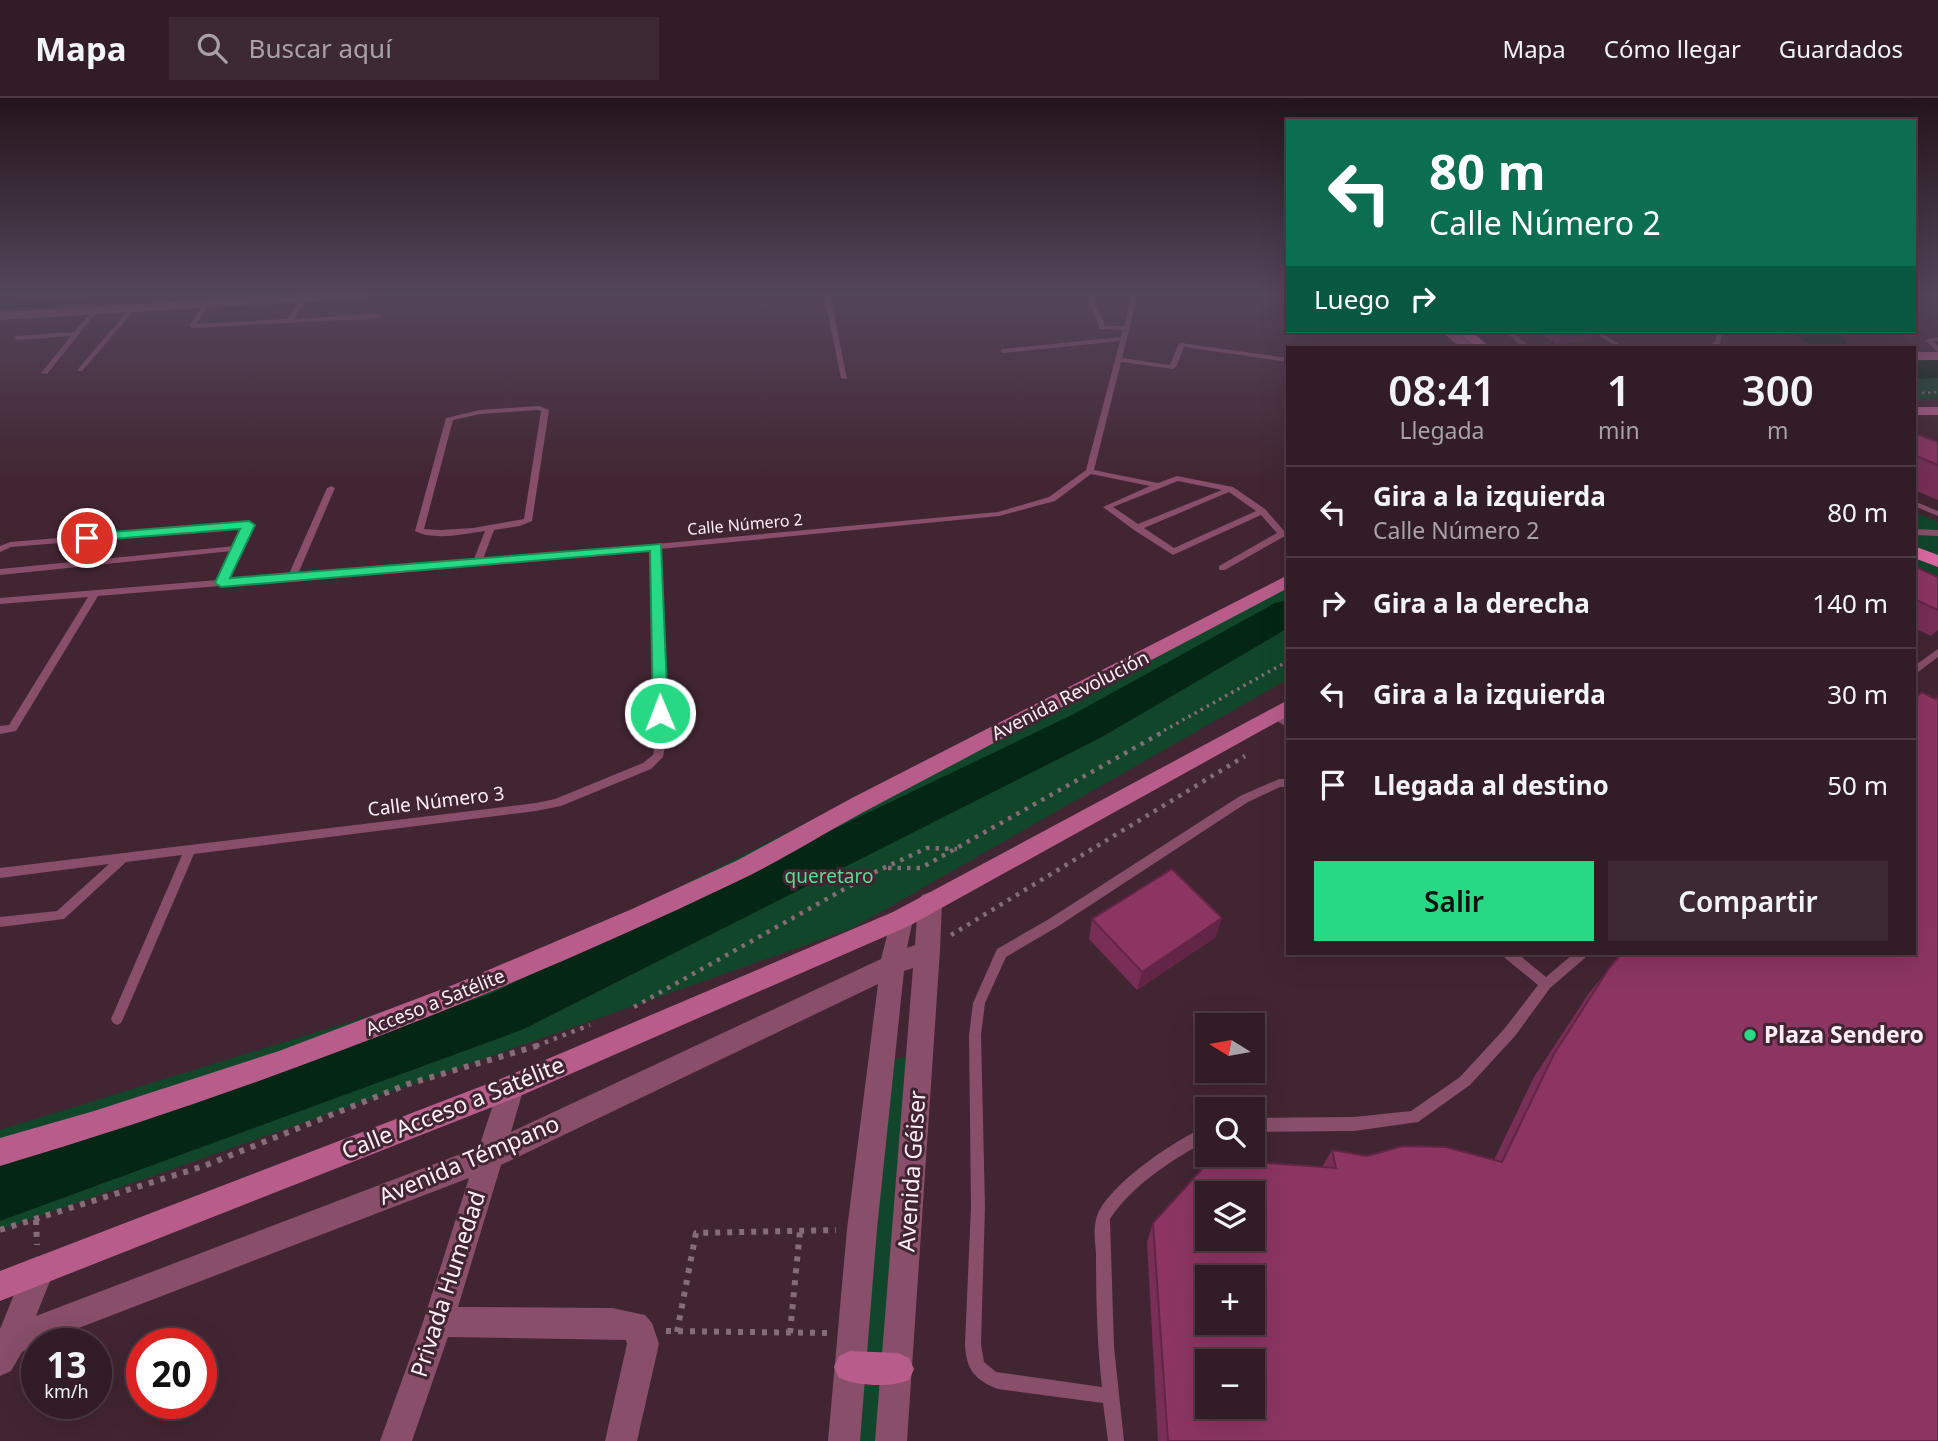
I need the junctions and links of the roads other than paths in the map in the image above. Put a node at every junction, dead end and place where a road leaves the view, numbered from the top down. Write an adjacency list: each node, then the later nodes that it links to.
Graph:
1 (58, 357): 9 (lane)
2 (91, 357): 8 (lane)
3 (840, 357): 10 (lane)
4 (1177, 357): 6 (lane)
5 (1264, 357): 7 (lane)
6 (1118, 359): 13 (lane)
7 (1286, 360)
8 (80, 370)
9 (45, 373)
10 (845, 378)
11 (1916, 411): 12 (main road)
12 (1938, 411)
13 (1090, 471): 14 (lane); 25 (lane, Calle Número 2)
14 (1156, 485): 16 (lane); 21 (lane)
15 (331, 488): 35 (lane)
16 (1230, 489): 18 (lane); 21 (lane)
17 (1916, 504): 19 (lane)
18 (1262, 511): 21 (lane); 32 (lane)
19 (1938, 514)
20 (491, 526): 20 (lane); 30 (lane)
21 (1137, 528)
22 (1916, 531): 23 (lane)
23 (1938, 533)
24 (1916, 543): 29 (main road)
25 (656, 547): 30 (lane, Calle Número 2); 47 (lane, Calle Número 3)
26 (238, 548): 27 (lane); 34 (lane); 38 (lane)
27 (0, 549)
28 (1916, 552): 31 (main road)
29 (1938, 553)
30 (478, 561): 35 (lane, Calle Número 2)
31 (1938, 562)
32 (1222, 568)
33 (1916, 569): 36 (main road)
34 (0, 572)
35 (292, 576): 38 (lane, Calle Número 2)
36 (1938, 578)
37 (1286, 582): 46 (main road, Avenida Revolución)
38 (221, 583): 39 (lane, Calle Número 2)
39 (95, 593): 40 (lane, Calle Número 2); 44 (lane)
40 (0, 601)
41 (1938, 652): 42 (lane)
42 (1916, 668)
43 (1284, 715): 50 (main road)
44 (0, 730)
45 (1286, 783): 70 (lane)
46 (852, 808): 62 (main road, Acceso a Satélite)
47 (190, 849): 48 (lane, Calle Número 3); 58 (lane)
48 (124, 858): 49 (lane, Calle Número 3); 52 (lane)
49 (0, 873)
50 (930, 902): 51 (main road); 53 (street, Avenida Géiser)
51 (901, 919): 56 (street, Avenida Géiser); 59 (main road, Calle Acceso a Satélite)
52 (0, 922)
53 (935, 946): 56 (street, Avenida Témpano); 69 (street, Avenida Géiser)
54 (1510, 955): 57 (lane)
55 (1577, 955): 57 (lane)
56 (892, 965): 63 (street, Avenida Témpano); 68 (street, Avenida Géiser)
57 (1546, 984): 60 (lane)
58 (117, 1019)
59 (511, 1087): 63 (street, Privada Humedad); 64 (main road, Calle Acceso a Satélite)
60 (1265, 1125)
61 (1195, 1139): 70 (lane)
62 (0, 1152)
63 (490, 1156): 66 (street, Privada Humedad); 67 (street, Avenida Témpano)
64 (32, 1261): 65 (main road, Calle Acceso a Satélite); 67 (street)
65 (0, 1286)
66 (438, 1322): 71 (street, Privada Humedad); 72 (street)
67 (4, 1349)
68 (850, 1367): 69 (main road); 73 (street, Avenida Géiser)
69 (898, 1369): 74 (street, Avenida Géiser)
70 (1110, 1396): 75 (lane)
71 (396, 1441)
72 (621, 1441)
73 (844, 1441)
74 (891, 1441)
75 (1116, 1441)

